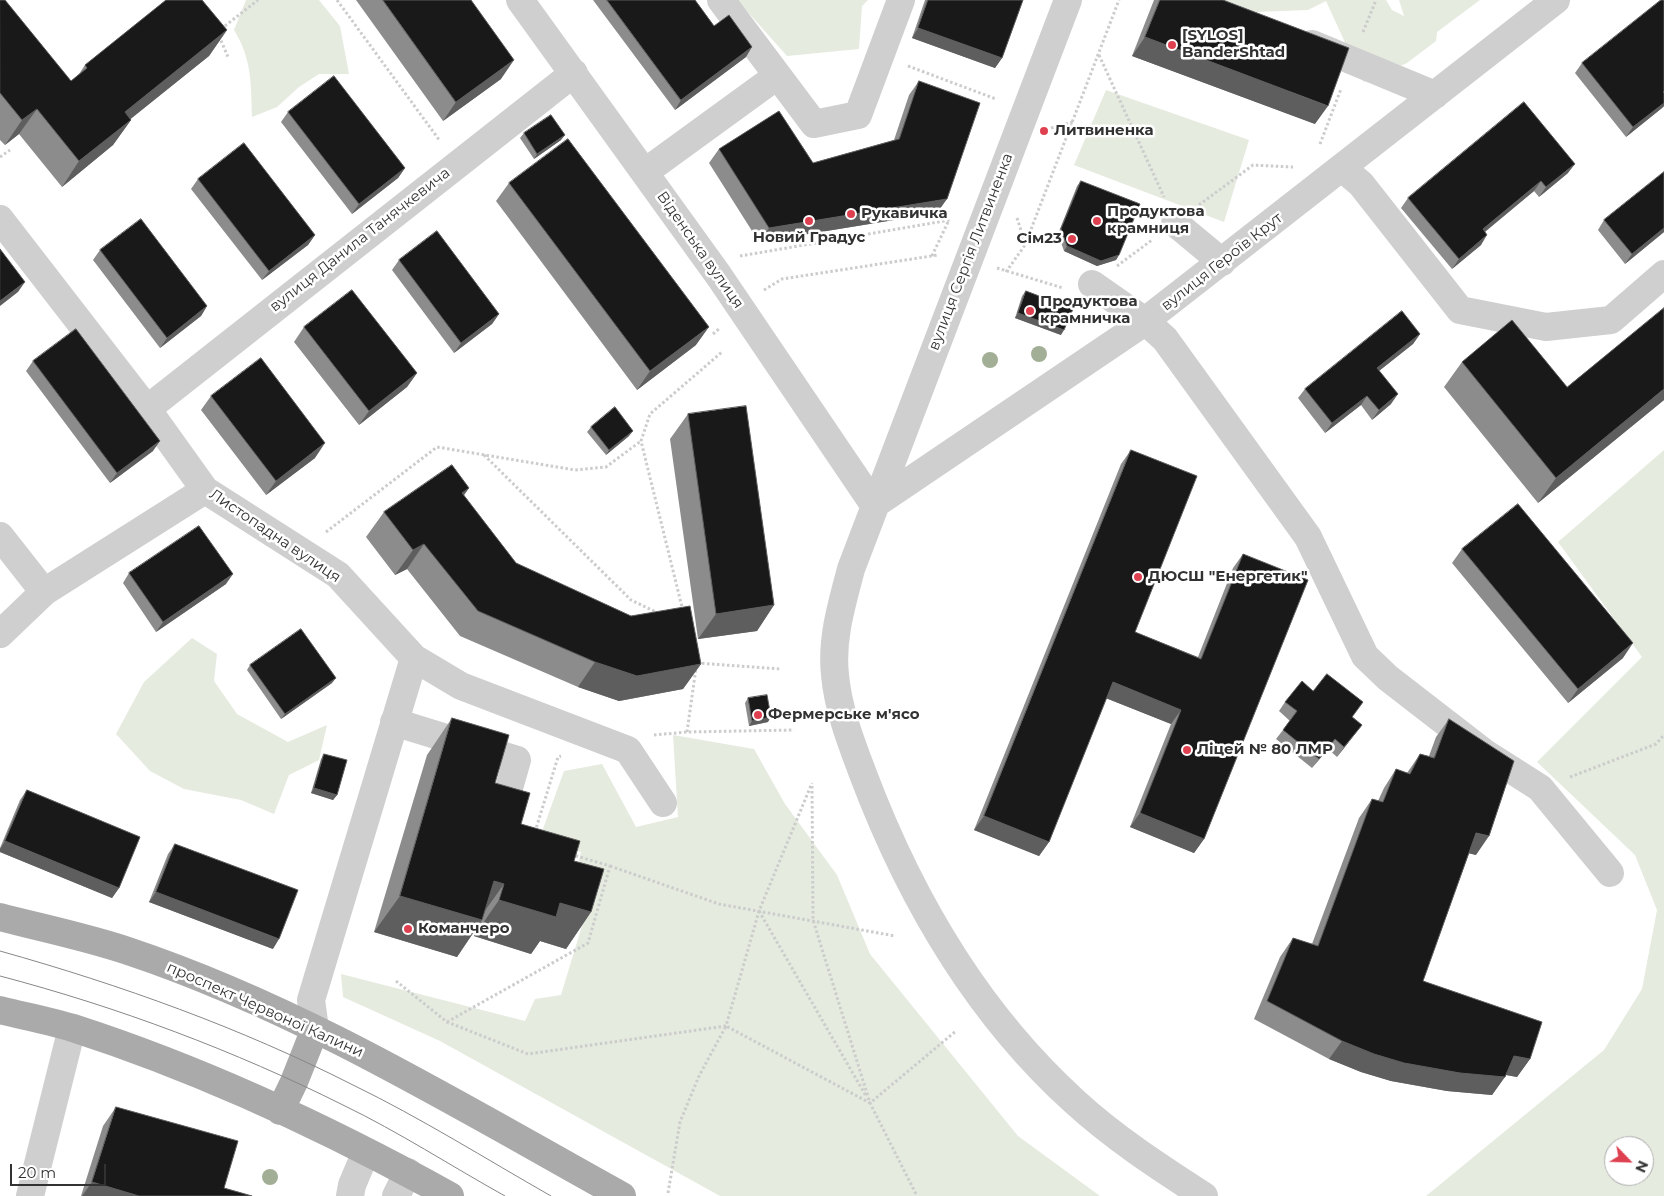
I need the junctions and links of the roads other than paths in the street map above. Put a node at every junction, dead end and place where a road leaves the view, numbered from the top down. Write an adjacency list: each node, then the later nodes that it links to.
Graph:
1 (520, 0): 7 (street, Віденська вулиця)
2 (721, 0): 8 (street)
3 (901, 0): 8 (street)
4 (1068, 0): 20 (street, вулиця Сергія Литвиненка)
5 (1556, 0): 9 (street, вулиця Героїв Крут)
6 (1288, 35): 9 (street)
7 (574, 73): 11 (street, Віденська вулиця); 18 (street, вулиця Данила Танячкевича)
8 (777, 76): 11 (street)
9 (1435, 95): 10 (street, вулиця Героїв Крут)
10 (1342, 168): 14 (street, вулиця Героїв Крут); 15 (street)
11 (645, 172): 20 (street, Віденська вулиця)
12 (0, 220): 18 (street, Листопадна вулиця)
13 (1175, 222): 14 (street)
14 (1222, 262): 17 (street, вулиця Героїв Крут)
15 (1664, 274)
16 (1081, 287): 17 (street)
17 (1146, 321): 20 (street, вулиця Героїв Крут); 28 (street)
18 (147, 409): 19 (street, Листопадна вулиця)
19 (205, 490): 22 (street); 24 (street, Листопадна вулиця)
20 (874, 505): 40 (street, вулиця Сергія Литвиненка)
21 (0, 536): 22 (street)
22 (44, 592): 23 (street)
23 (0, 634)
24 (414, 658): 25 (street); 26 (street, Листопадна вулиця)
25 (394, 722): 27 (street); 32 (street)
26 (663, 804)
27 (500, 816)
28 (1610, 874)
29 (0, 917): 32 (main road, проспект Червоної Калини)
30 (0, 1010): 31 (main road)
31 (72, 1028): 33 (main road); 36 (street)
32 (314, 1029): 33 (main road); 39 (main road, проспект Червоної Калини)
33 (280, 1111): 34 (main road)
34 (366, 1152): 35 (main road); 37 (street)
35 (402, 1184): 38 (main road)
36 (30, 1196)
37 (350, 1196)
38 (450, 1196)
39 (622, 1196)
40 (1204, 1196)

